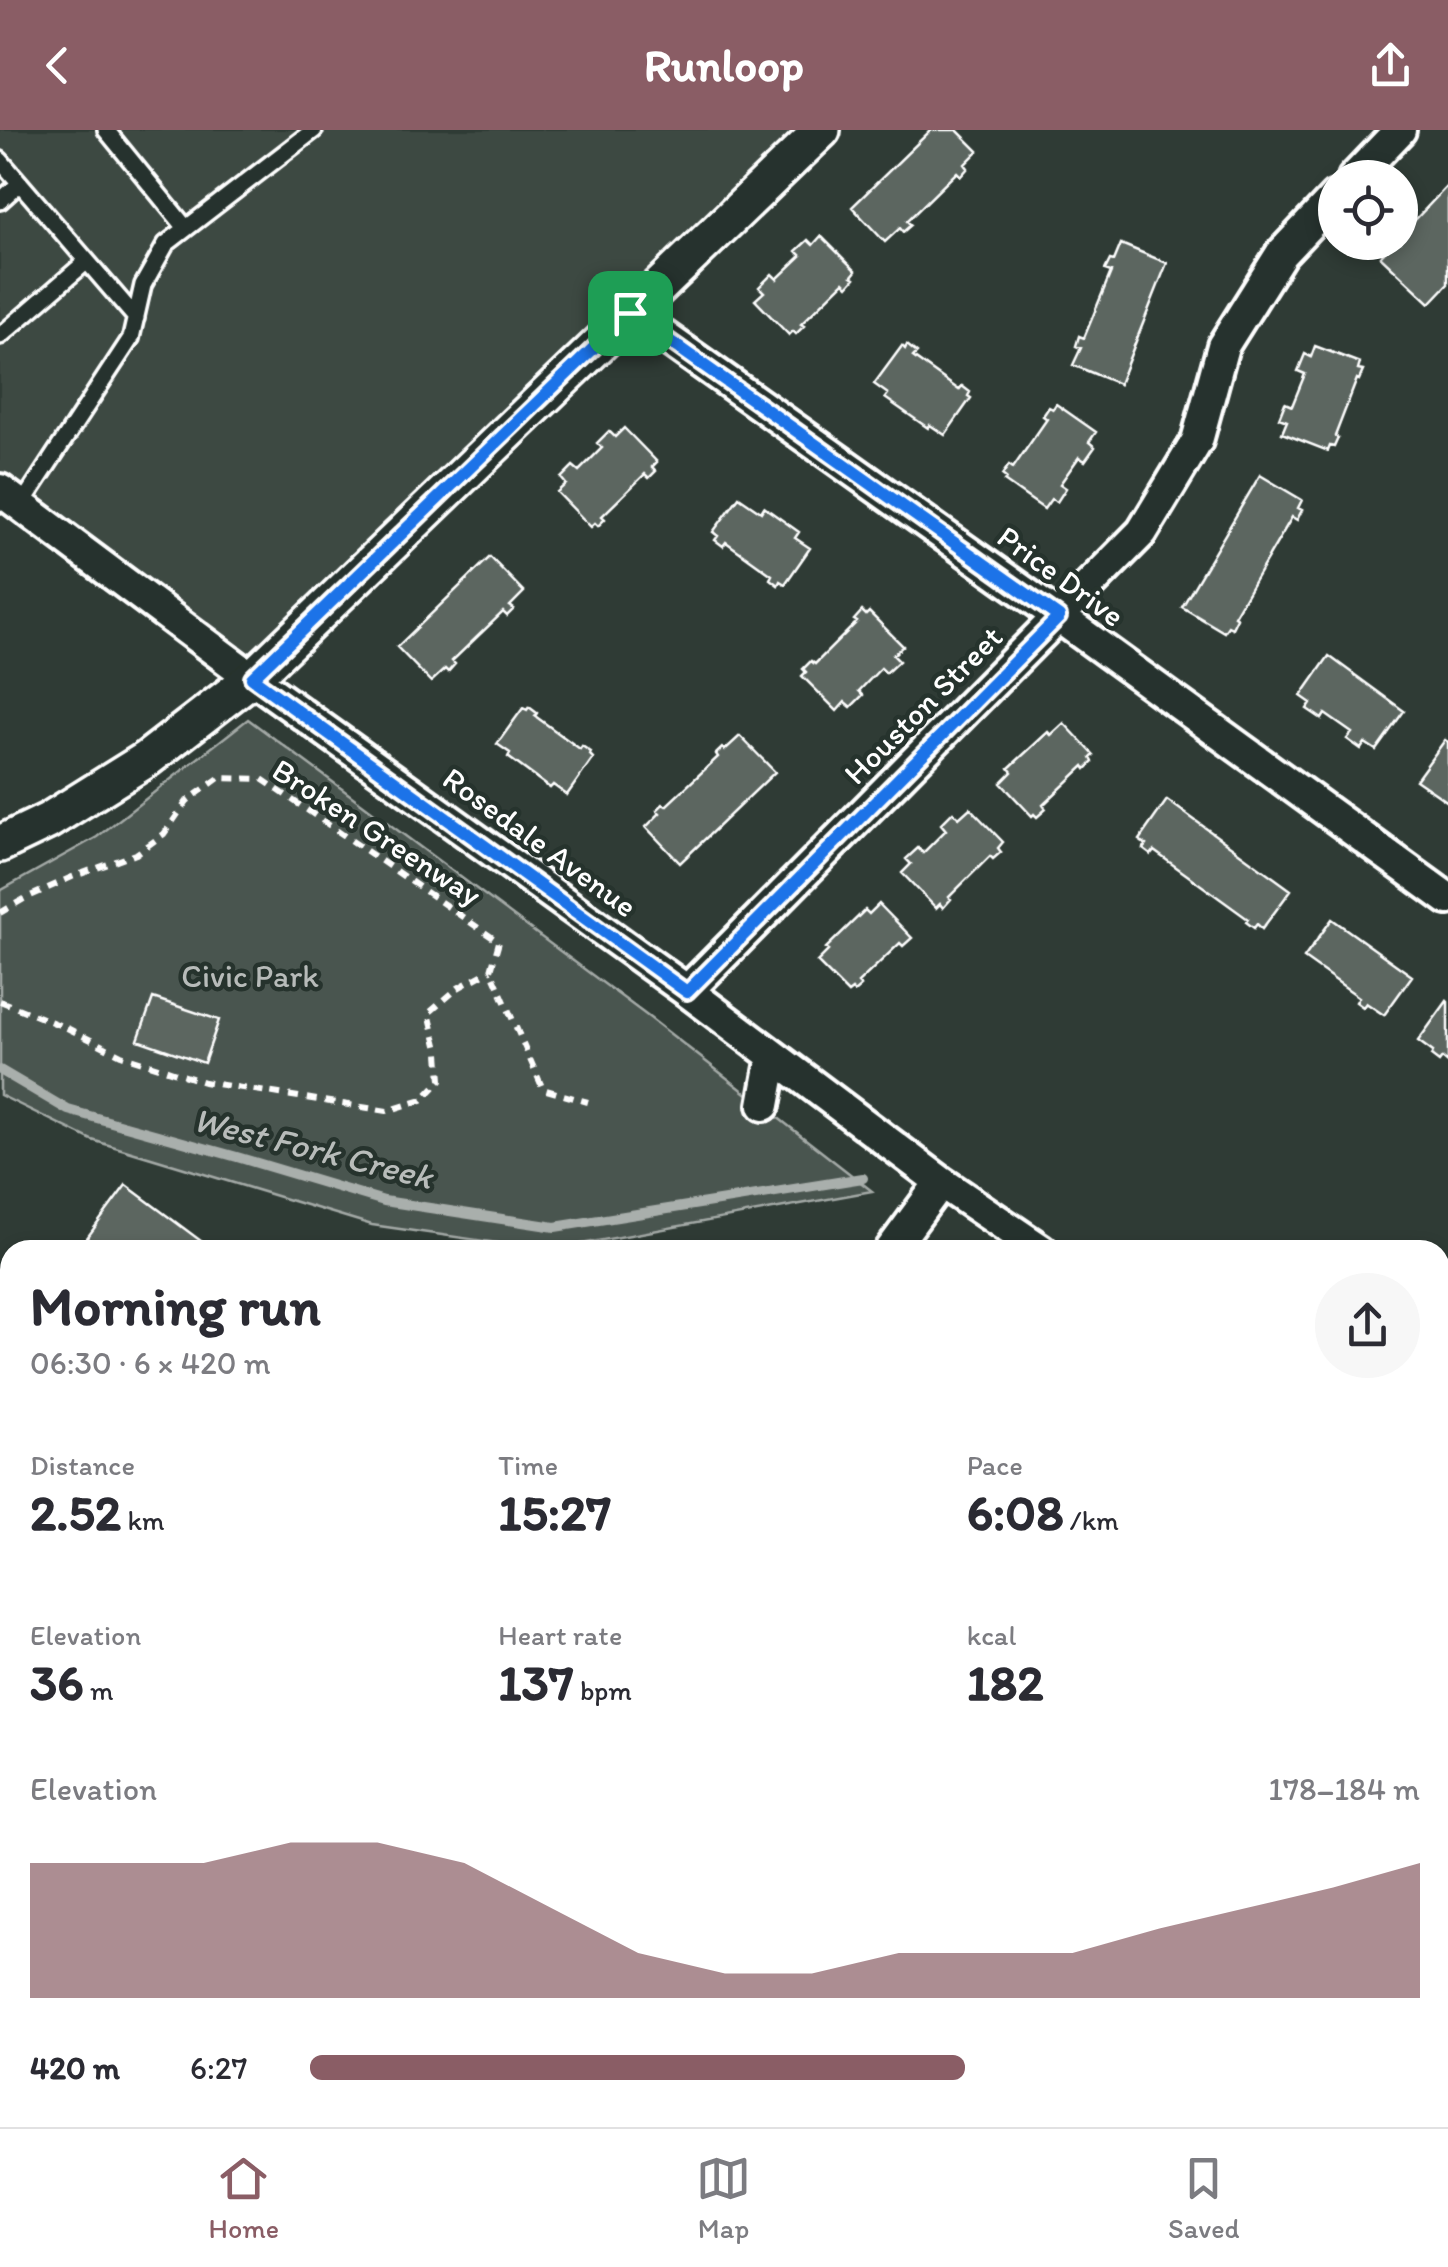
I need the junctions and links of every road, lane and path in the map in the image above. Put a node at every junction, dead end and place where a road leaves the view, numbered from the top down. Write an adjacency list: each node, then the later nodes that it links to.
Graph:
1 (106, 130): 10 (lane)
2 (314, 130): 10 (lane)
3 (822, 130): 12 (street)
4 (1400, 130): 6 (street)
5 (0, 160): 7 (lane)
6 (1371, 160)
7 (20, 184): 8 (lane); 11 (lane)
8 (0, 201)
9 (1318, 215): 16 (street, Houston Street)
10 (186, 228): 13 (lane)
11 (87, 261): 13 (lane); 14 (lane)
12 (630, 313): 16 (street, Price Drive); 17 (street)
13 (136, 318): 15 (lane)
14 (0, 336)
15 (10, 499): 17 (street, Rosedale Avenue)
16 (1059, 617): 19 (street, Price Drive); 22 (street, Houston Street)
17 (252, 678): 18 (street); 22 (street, Rosedale Avenue)
18 (0, 844)
19 (1448, 898)
20 (0, 913): 21 (path, Broken Greenway)
21 (491, 970): 23 (path); 25 (path, Broken Greenway)
22 (687, 992): 24 (street, Rosedale Avenue)
23 (0, 1002)
24 (773, 1056): 26 (street); 27 (street, Rosedale Avenue)
25 (588, 1102)
26 (764, 1105)
27 (942, 1182): 28 (street); 29 (street, Rosedale Avenue)
28 (898, 1240)
29 (1026, 1240)

